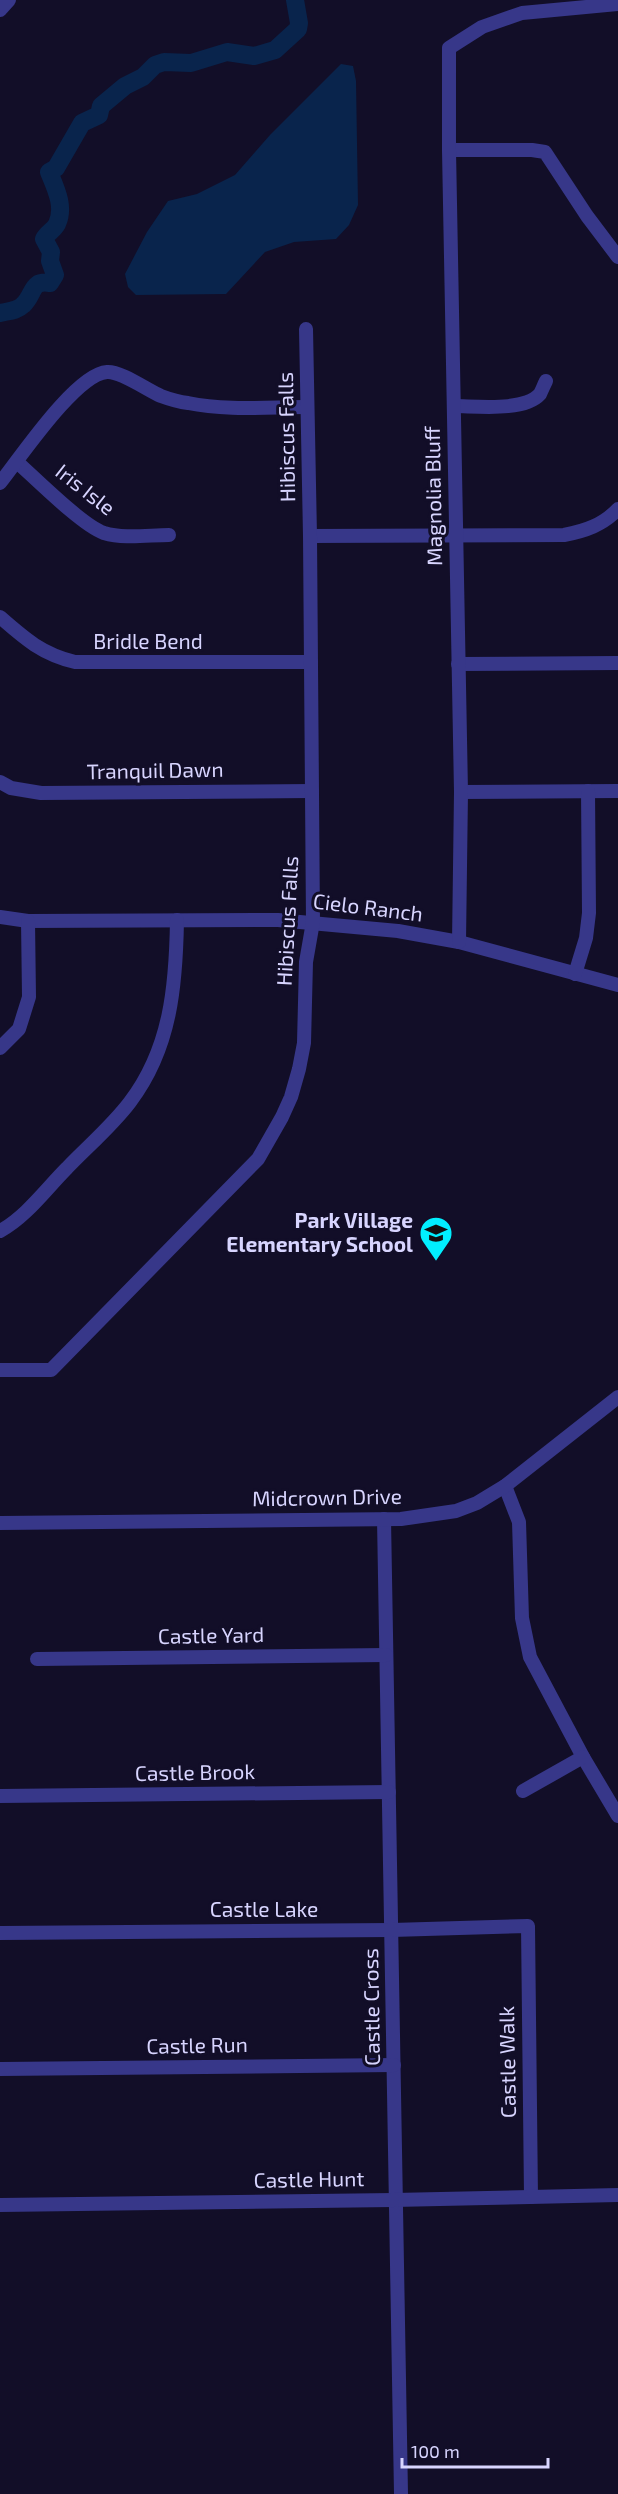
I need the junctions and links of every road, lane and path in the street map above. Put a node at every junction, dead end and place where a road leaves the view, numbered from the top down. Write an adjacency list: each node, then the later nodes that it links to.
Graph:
1 (9, 0): 3 (street)
2 (618, 4): 4 (street, Magnolia Bluff)
3 (0, 10)
4 (448, 150): 5 (street); 8 (street, Magnolia Bluff)
5 (618, 257)
6 (306, 329): 9 (street, Hibiscus Falls)
7 (546, 381): 8 (street)
8 (454, 406): 15 (street, Magnolia Bluff)
9 (307, 407): 10 (street); 14 (street, Hibiscus Falls)
10 (17, 462): 11 (street); 13 (street, Iris Isle)
11 (0, 483)
12 (618, 509): 15 (street)
13 (169, 535)
14 (310, 536): 15 (street); 17 (street, Hibiscus Falls)
15 (456, 536): 19 (street, Magnolia Bluff)
16 (0, 617): 17 (street, Bridle Bend)
17 (311, 662): 21 (street, Hibiscus Falls)
18 (618, 663): 19 (street)
19 (458, 664): 24 (street, Magnolia Bluff)
20 (0, 782): 21 (street, Tranquil Dawn)
21 (312, 791): 28 (street, Hibiscus Falls)
22 (588, 791): 23 (street); 24 (street); 30 (street)
23 (618, 791)
24 (461, 792): 29 (street, Magnolia Bluff)
25 (0, 917): 27 (street, Cielo Ranch)
26 (177, 920): 27 (street, Cielo Ranch); 28 (street, Cielo Ranch); 33 (street)
27 (28, 921): 32 (street)
28 (313, 922): 29 (street, Cielo Ranch); 34 (street, Hibiscus Falls)
29 (459, 942): 30 (street, Cielo Ranch)
30 (575, 974): 31 (street, Cielo Ranch)
31 (618, 985)
32 (0, 1048)
33 (0, 1231)
34 (0, 1370)
35 (618, 1397): 36 (street, Midcrown Drive)
36 (505, 1486): 37 (street, Midcrown Drive); 41 (street)
37 (384, 1519): 38 (street, Midcrown Drive); 39 (street, Castle Cross)
38 (0, 1523)
39 (386, 1655): 40 (street, Castle Yard); 43 (street, Castle Cross)
40 (37, 1659)
41 (583, 1757): 42 (street); 45 (street)
42 (523, 1791)
43 (389, 1792): 44 (street, Castle Brook); 47 (street, Castle Cross)
44 (0, 1796)
45 (618, 1816)
46 (528, 1926): 47 (street, Castle Lake); 52 (street, Castle Walk)
47 (392, 1930): 48 (street, Castle Lake); 49 (street, Castle Cross)
48 (0, 1933)
49 (394, 2065): 50 (street, Castle Run); 53 (street, Castle Cross)
50 (0, 2069)
51 (618, 2195): 52 (street, Castle Hunt)
52 (531, 2197): 53 (street, Castle Hunt)
53 (394, 2200): 54 (street, Castle Hunt); 55 (street, Castle Cross)
54 (0, 2205)
55 (401, 2494)

